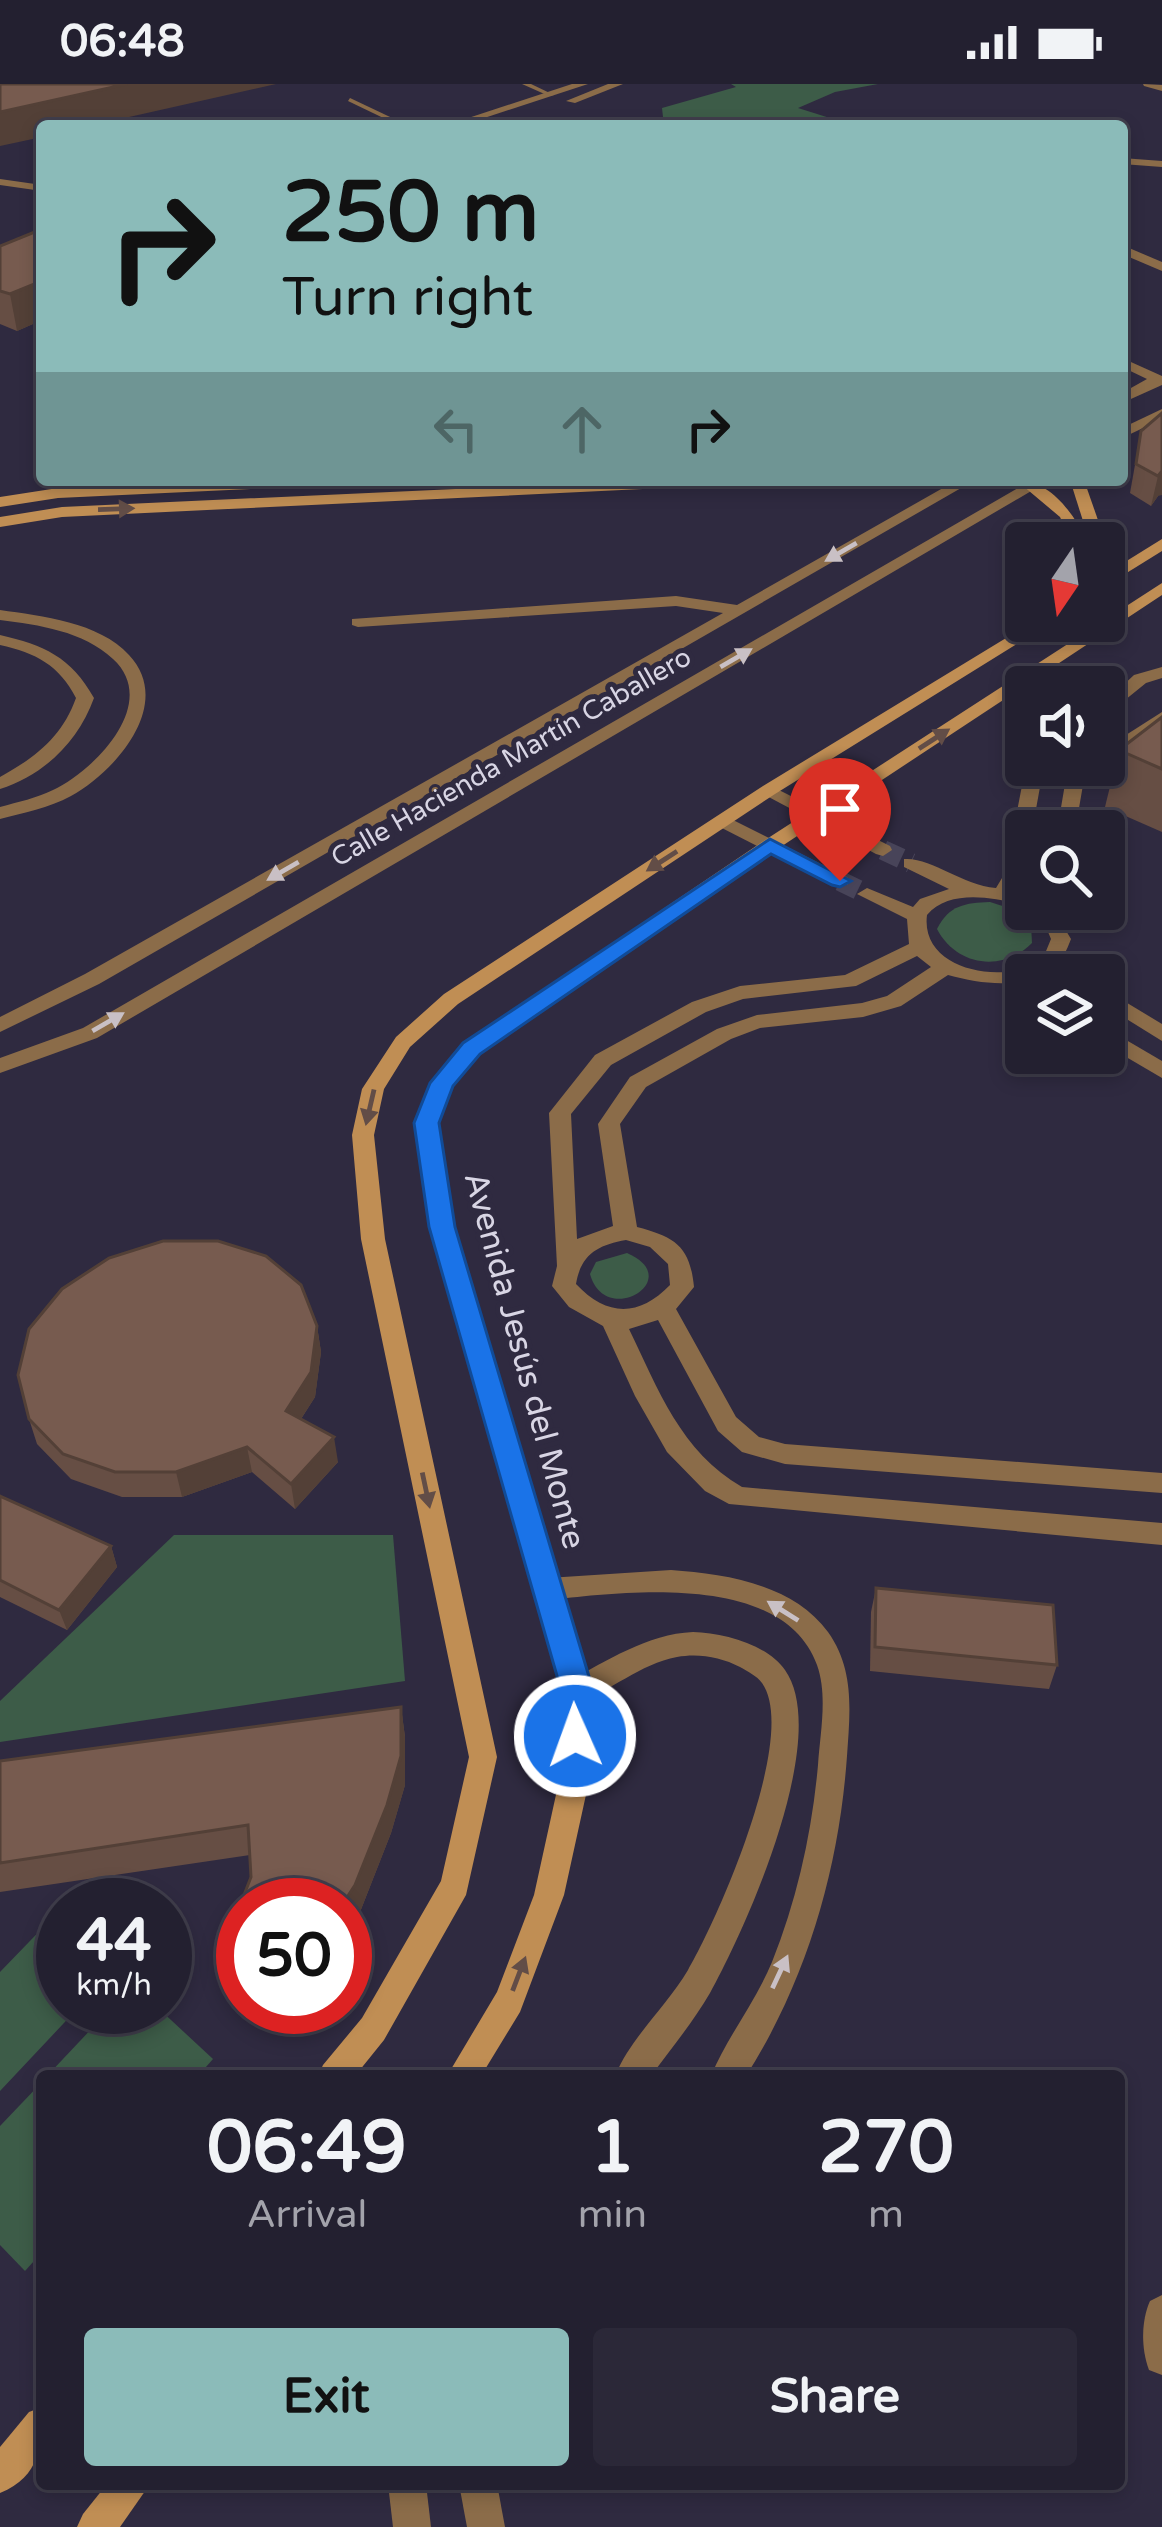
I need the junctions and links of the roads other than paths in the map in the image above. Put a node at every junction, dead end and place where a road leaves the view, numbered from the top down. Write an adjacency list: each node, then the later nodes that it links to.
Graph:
1 (525, 84): 6 (lane)
2 (583, 84): 6 (street)
3 (618, 84): 10 (street)
4 (1148, 84): 5 (street)
5 (1162, 88)
6 (551, 95): 9 (street)
7 (350, 100): 8 (lane)
8 (392, 120)
9 (469, 120)
10 (513, 120)
11 (1128, 161): 12 (street)
12 (1162, 164)
13 (36, 177): 14 (street)
14 (0, 178): 15 (street)
15 (36, 187)
16 (1128, 251): 17 (street)
17 (1157, 262)
18 (1128, 365): 19 (street)
19 (1160, 380): 20 (street)
20 (1128, 396)
21 (68, 486): 29 (street)
22 (228, 486): 29 (main road)
23 (325, 486): 30 (main road)
24 (616, 486): 30 (main road)
25 (957, 486): 38 (street, Calle Hacienda Martín Caballero, one-way to 38)
26 (1026, 486): 69 (street, Calle Hacienda Martín Caballero, one-way to 26)
27 (1037, 486): 33 (main road)
28 (1079, 486): 34 (main road)
29 (58, 493): 31 (main road)
30 (324, 500): 32 (main road, one-way to 30)
31 (0, 502)
32 (0, 522)
33 (1070, 522)
34 (1091, 522)
35 (1162, 544): 36 (main road)
36 (1125, 567)
37 (1162, 589): 52 (main road, Avenida Jesús del Monte, one-way to 37)
38 (740, 610): 40 (street); 66 (street, Calle Hacienda Martín Caballero, one-way to 66)
39 (0, 615): 41 (street)
40 (358, 622)
41 (65, 628): 43 (street); 51 (street)
42 (1012, 642): 50 (main road)
43 (6, 644): 48 (street)
44 (1162, 672): 45 (street)
45 (1125, 693)
46 (1162, 717): 47 (street)
47 (1125, 743)
48 (0, 784)
49 (1031, 786): 59 (street)
50 (769, 790): 52 (street); 53 (main road)
51 (0, 813)
52 (818, 815): 54 (main road, Avenida Jesús del Monte); 55 (street)
53 (723, 821): 54 (street); 79 (main road, one-way to 79)
54 (770, 845): 57 (street); 77 (main road, Avenida Jesús del Monte)
55 (884, 850)
56 (911, 863): 58 (street)
57 (840, 881)
58 (967, 890): 59 (street); 61 (street)
59 (1003, 892)
60 (867, 894): 61 (street)
61 (917, 916): 62 (street)
62 (921, 946): 63 (street); 72 (street)
63 (946, 967): 64 (street); 71 (street)
64 (1005, 977)
65 (1125, 1010): 67 (street)
66 (0, 1025)
67 (1162, 1034)
68 (1125, 1047): 70 (street)
69 (0, 1066)
70 (1162, 1071)
71 (626, 1232): 72 (street); 73 (street)
72 (566, 1262): 74 (street)
73 (664, 1309): 74 (street); 75 (street)
74 (611, 1319): 76 (street)
75 (1162, 1483)
76 (1162, 1534)
77 (548, 1589): 78 (main road, Avenida Jesús del Monte); 82 (street, one-way to 77)
78 (577, 1690): 80 (main road, Avenida Jesús del Monte, one-way to 78); 81 (street)
79 (339, 2070)
80 (467, 2070)
81 (635, 2070)
82 (731, 2070)
83 (1162, 2313): 84 (street)
84 (1162, 2357)
85 (36, 2432): 86 (main road)
86 (0, 2475)
87 (126, 2490): 90 (main road)
88 (408, 2490): 91 (street)
89 (479, 2490): 92 (street)
90 (96, 2527)
91 (412, 2527)
92 (486, 2527)

